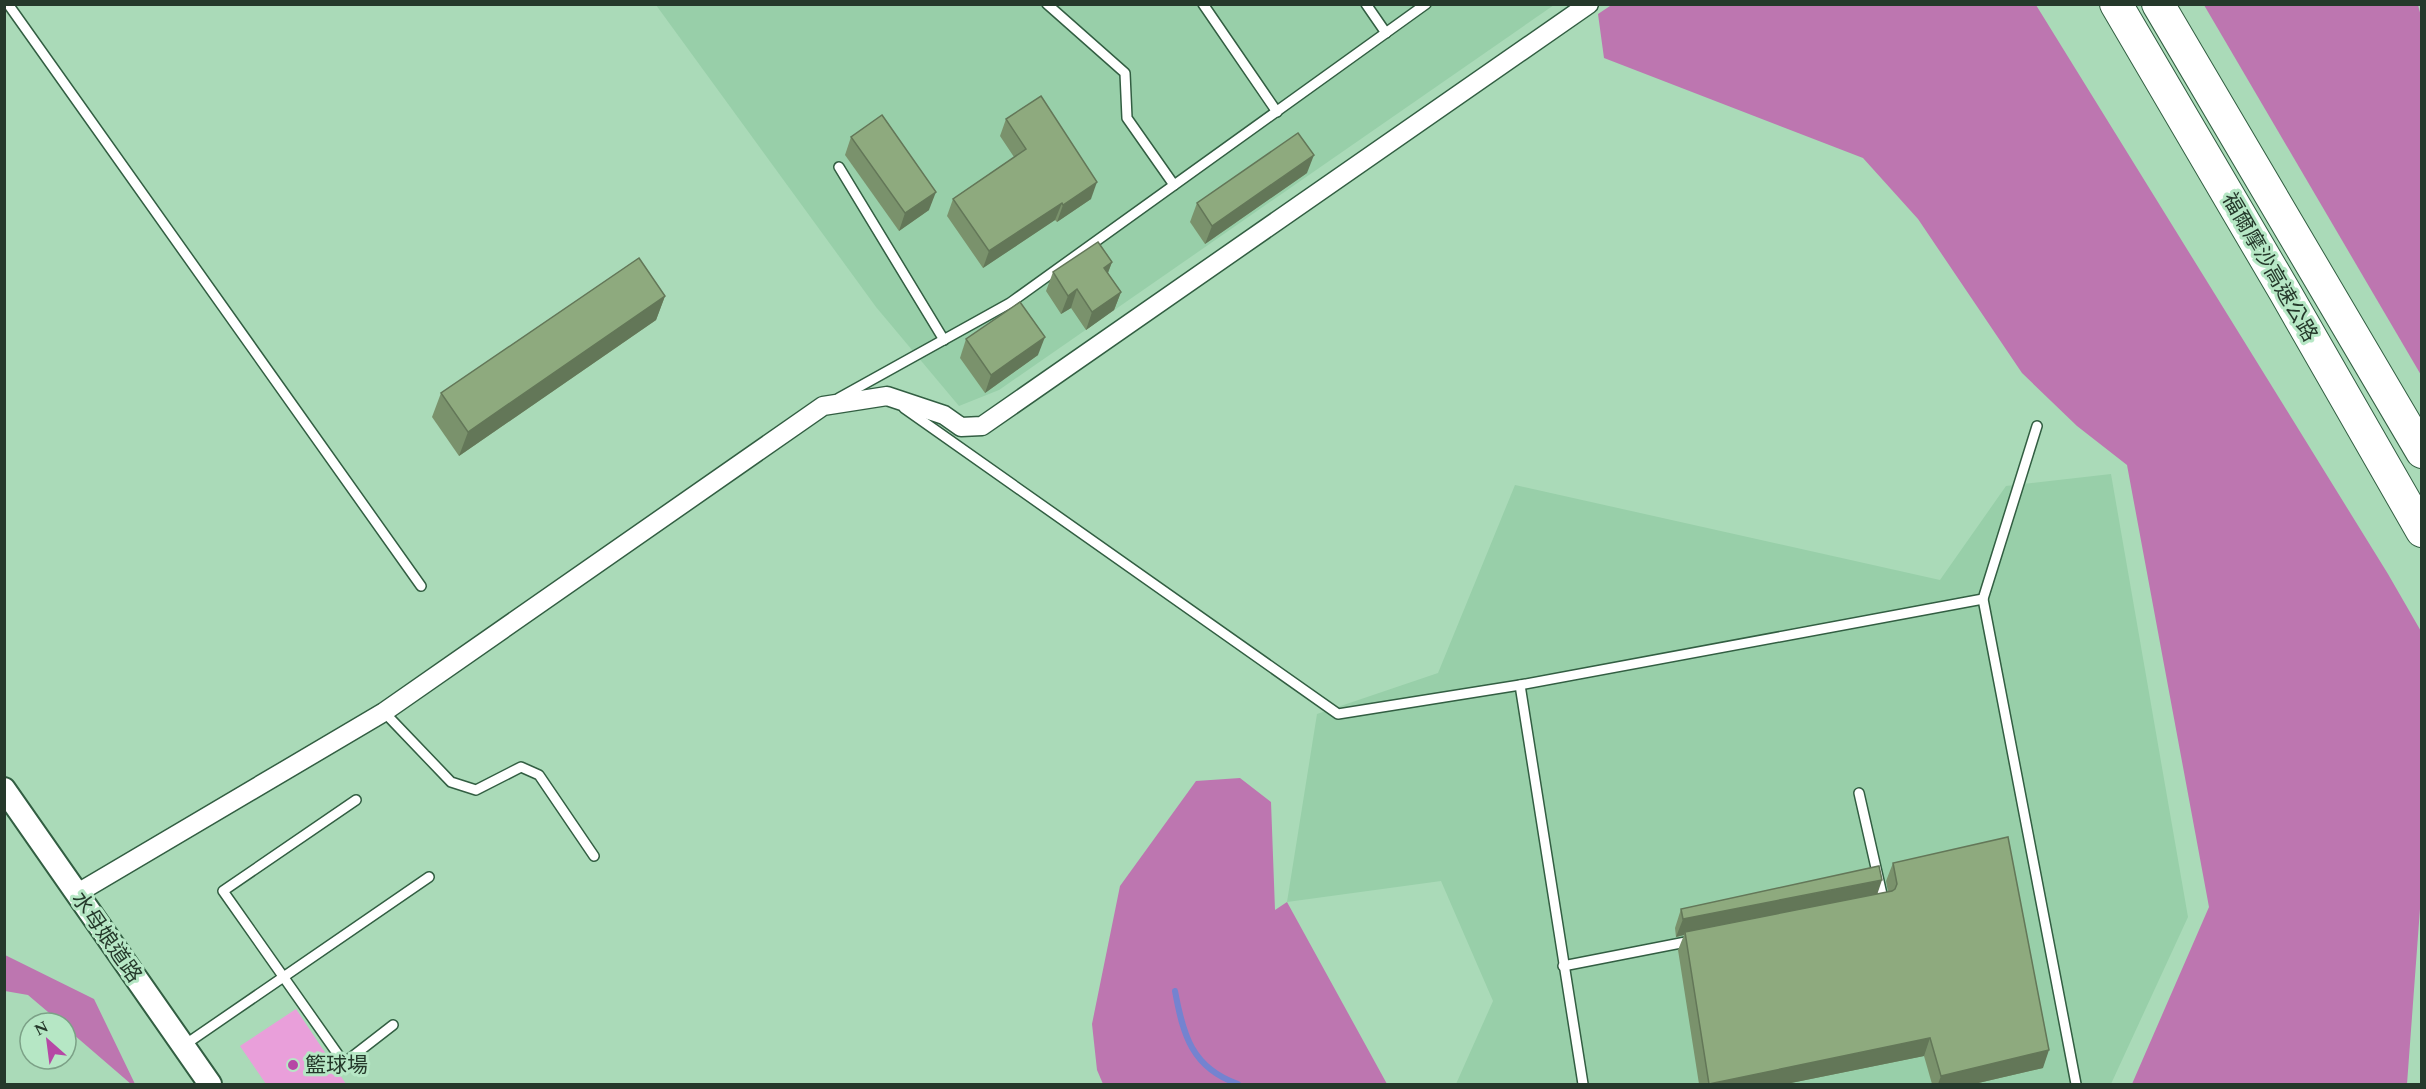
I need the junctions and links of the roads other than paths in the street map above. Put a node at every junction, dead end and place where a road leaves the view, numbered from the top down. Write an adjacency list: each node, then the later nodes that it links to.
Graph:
1 (8, 4): 19 (lane)
2 (1047, 4): 12 (lane)
3 (1203, 4): 10 (lane)
4 (1366, 4): 9 (lane)
5 (1426, 4): 9 (lane)
6 (1589, 4): 14 (street)
7 (2116, 4): 18 (highway, 福爾摩沙高速公路)
8 (2158, 4): 17 (highway, 福爾摩沙高速公路)
9 (1386, 33): 10 (lane)
10 (1276, 112): 12 (lane)
11 (839, 167): 13 (lane)
12 (1174, 185): 13 (lane)
13 (944, 340): 15 (lane)
14 (887, 396): 15 (street); 21 (lane)
15 (823, 406): 22 (street)
16 (2037, 426): 20 (lane)
17 (2421, 452)
18 (2421, 531)
19 (421, 586)
20 (1983, 599): 21 (lane); 37 (lane)
21 (1520, 685): 31 (lane)
22 (384, 712): 26 (lane); 28 (street)
23 (4, 789): 28 (street, 水母娘道路)
24 (1859, 793): 29 (lane)
25 (356, 800): 32 (lane)
26 (594, 856)
27 (429, 877): 32 (lane)
28 (76, 894): 34 (street, 水母娘道路)
29 (1872, 906)
30 (1701, 939): 31 (lane)
31 (1563, 966): 36 (lane)
32 (284, 978): 33 (lane); 34 (lane)
33 (393, 1025)
34 (183, 1046): 35 (street, 水母娘道路)
35 (210, 1084)
36 (1583, 1084)
37 (2076, 1084)

